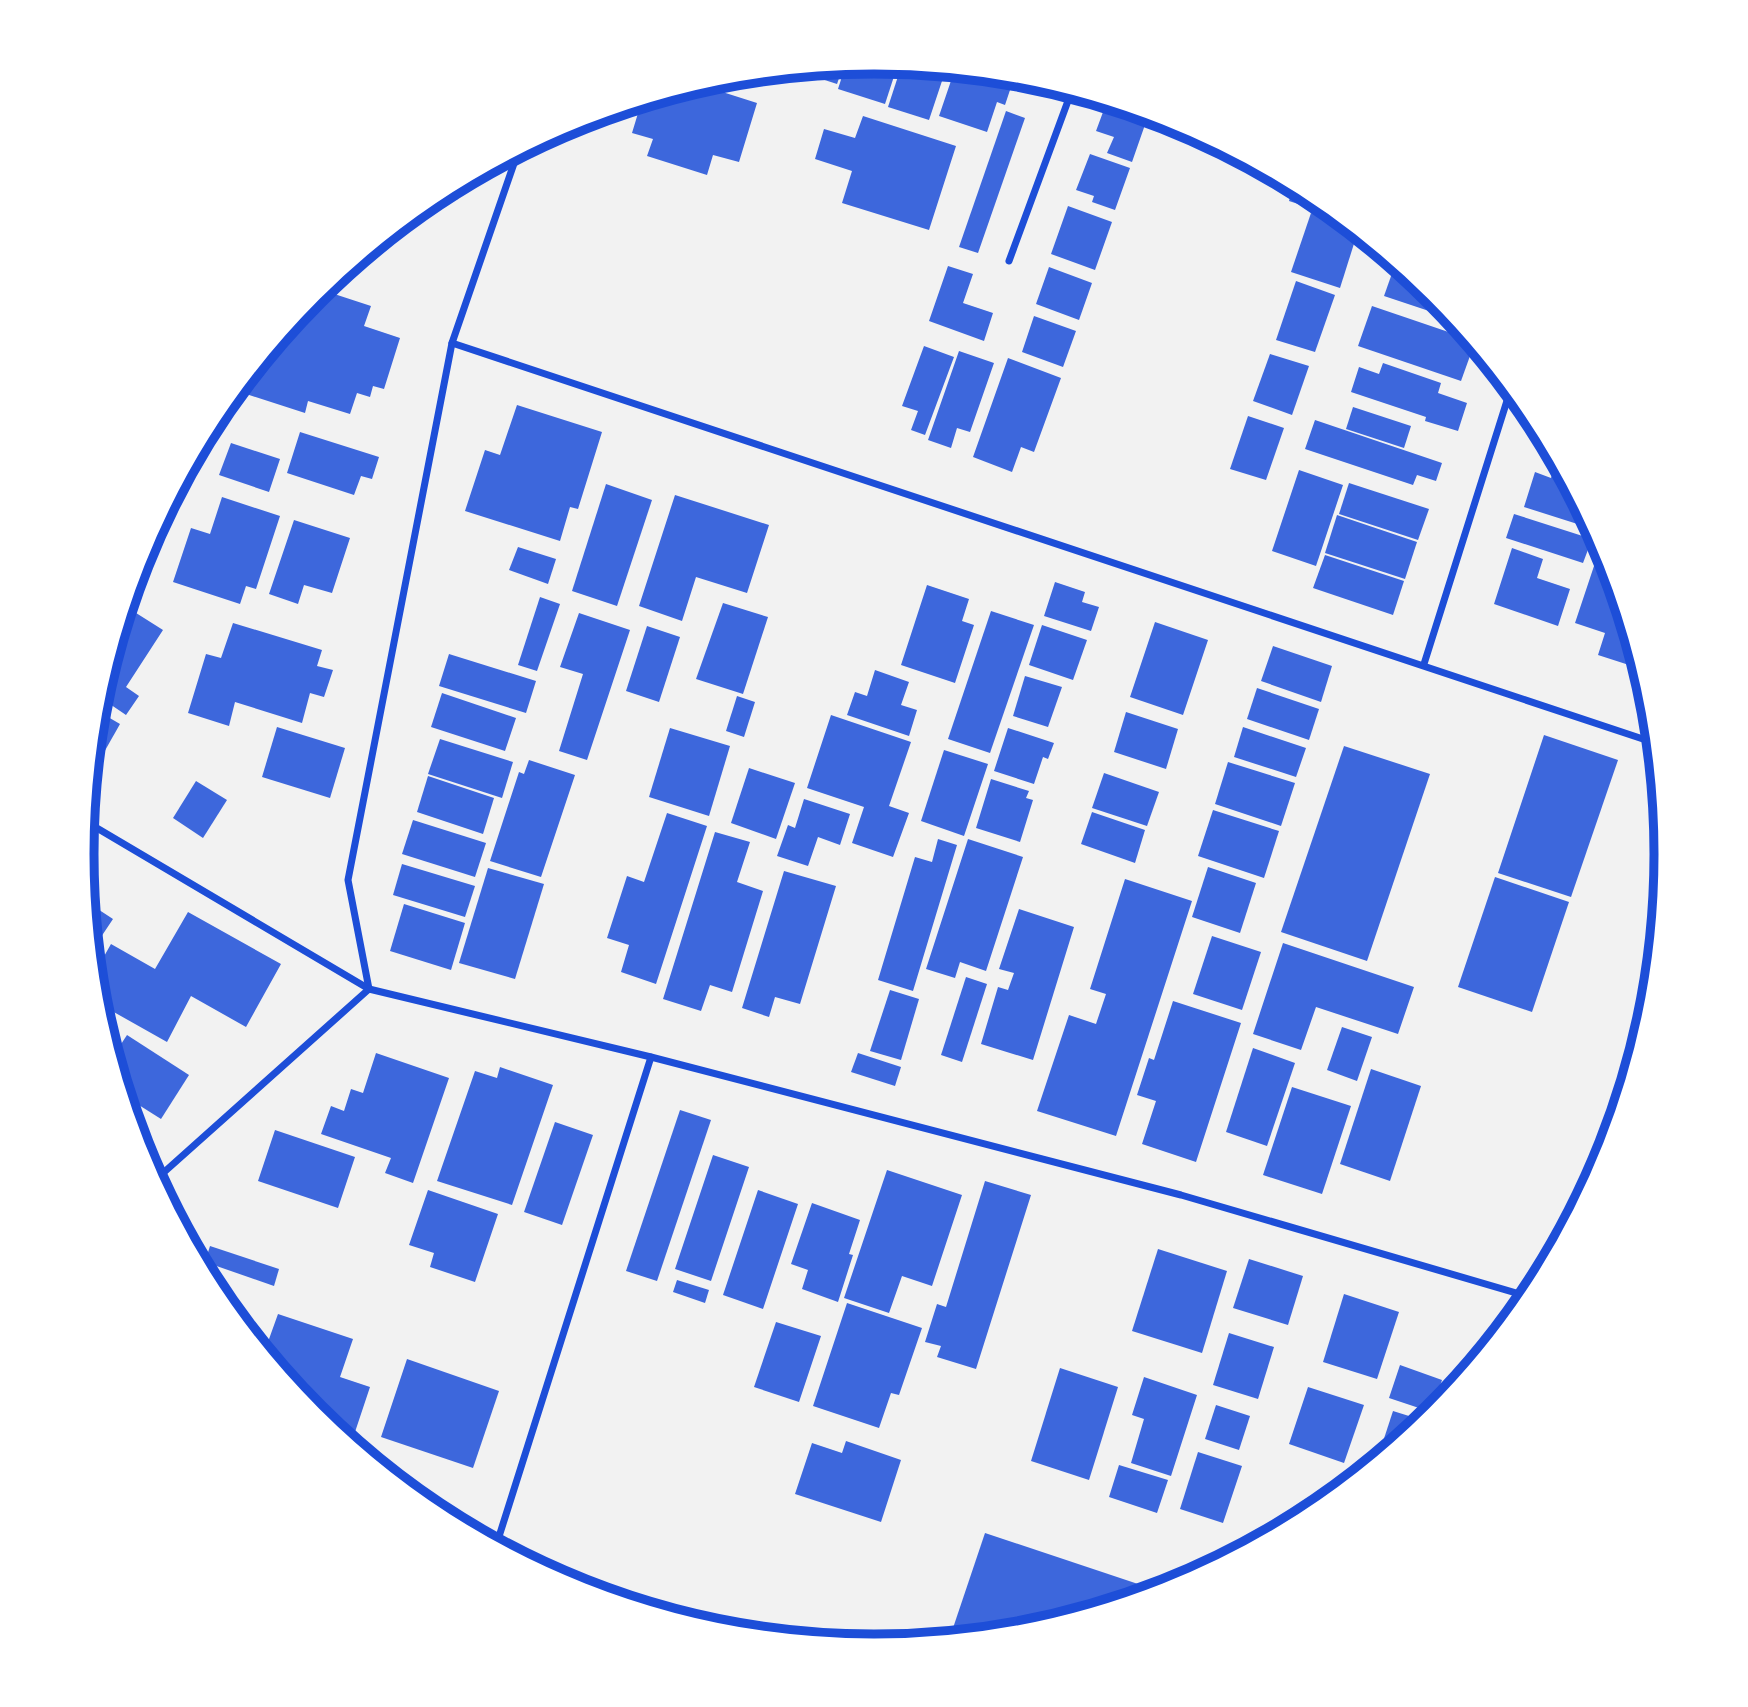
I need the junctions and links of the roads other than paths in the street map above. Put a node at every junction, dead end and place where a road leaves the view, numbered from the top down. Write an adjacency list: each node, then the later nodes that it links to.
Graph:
1 (1069, 98): 3 (street)
2 (515, 162): 4 (street)
3 (1009, 261)
4 (452, 343): 6 (street); 9 (street)
5 (1507, 399): 6 (street)
6 (1423, 664): 7 (street)
7 (1645, 740)
8 (95, 827): 9 (street)
9 (369, 989): 10 (street); 11 (street)
10 (651, 1057): 12 (street); 13 (street)
11 (162, 1174)
12 (1518, 1294)
13 (499, 1537)

